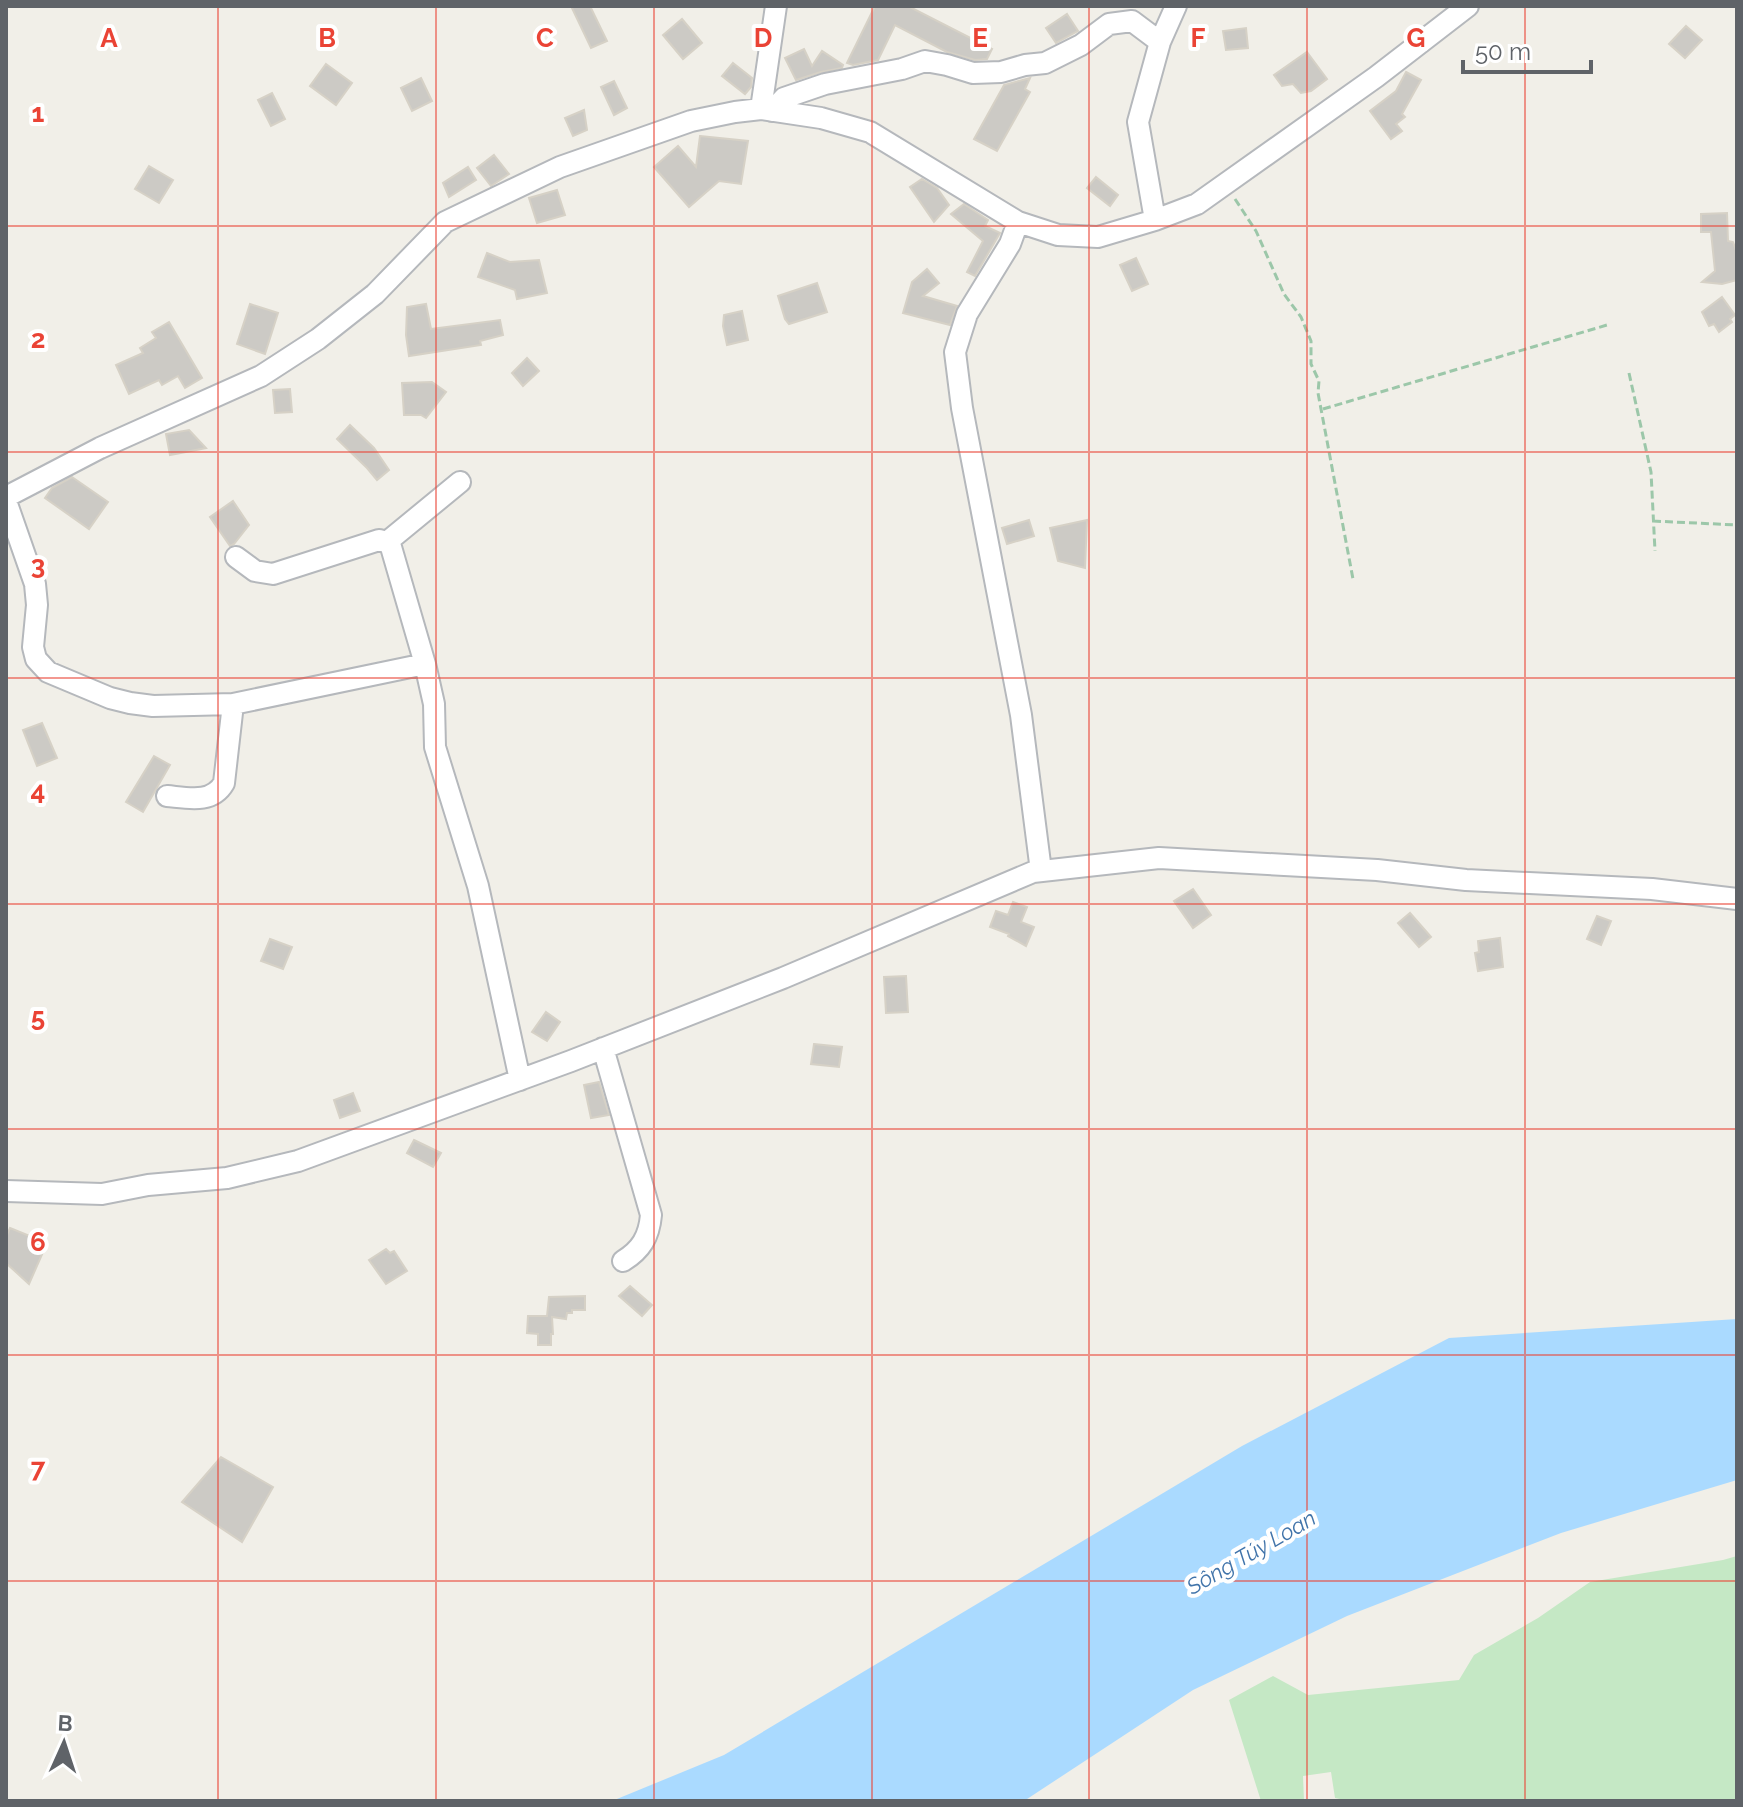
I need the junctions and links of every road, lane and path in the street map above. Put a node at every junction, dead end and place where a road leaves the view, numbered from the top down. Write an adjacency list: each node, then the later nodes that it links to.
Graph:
1 (776, 6): 5 (street)
2 (1176, 6): 4 (street)
3 (1468, 6): 6 (street)
4 (1160, 42): 5 (street); 7 (street)
5 (767, 110): 8 (street); 13 (street)
6 (1226, 185): 7 (street); 11 (path)
7 (1155, 220): 8 (street)
8 (1018, 222): 23 (street)
9 (1607, 325): 11 (path)
10 (1629, 373): 14 (path)
11 (1322, 410): 19 (path)
12 (460, 482): 16 (street)
13 (6, 499): 21 (street)
14 (1653, 521): 15 (path); 17 (path)
15 (1737, 525)
16 (387, 542): 18 (street); 20 (street)
17 (1655, 551)
18 (236, 557)
19 (1353, 579)
20 (425, 664): 21 (street); 26 (street)
21 (233, 704): 22 (street)
22 (167, 796)
23 (1041, 871): 24 (street); 25 (street)
24 (1737, 899)
25 (603, 1048): 26 (street); 28 (street)
26 (520, 1080): 27 (street)
27 (6, 1191)
28 (623, 1261)

